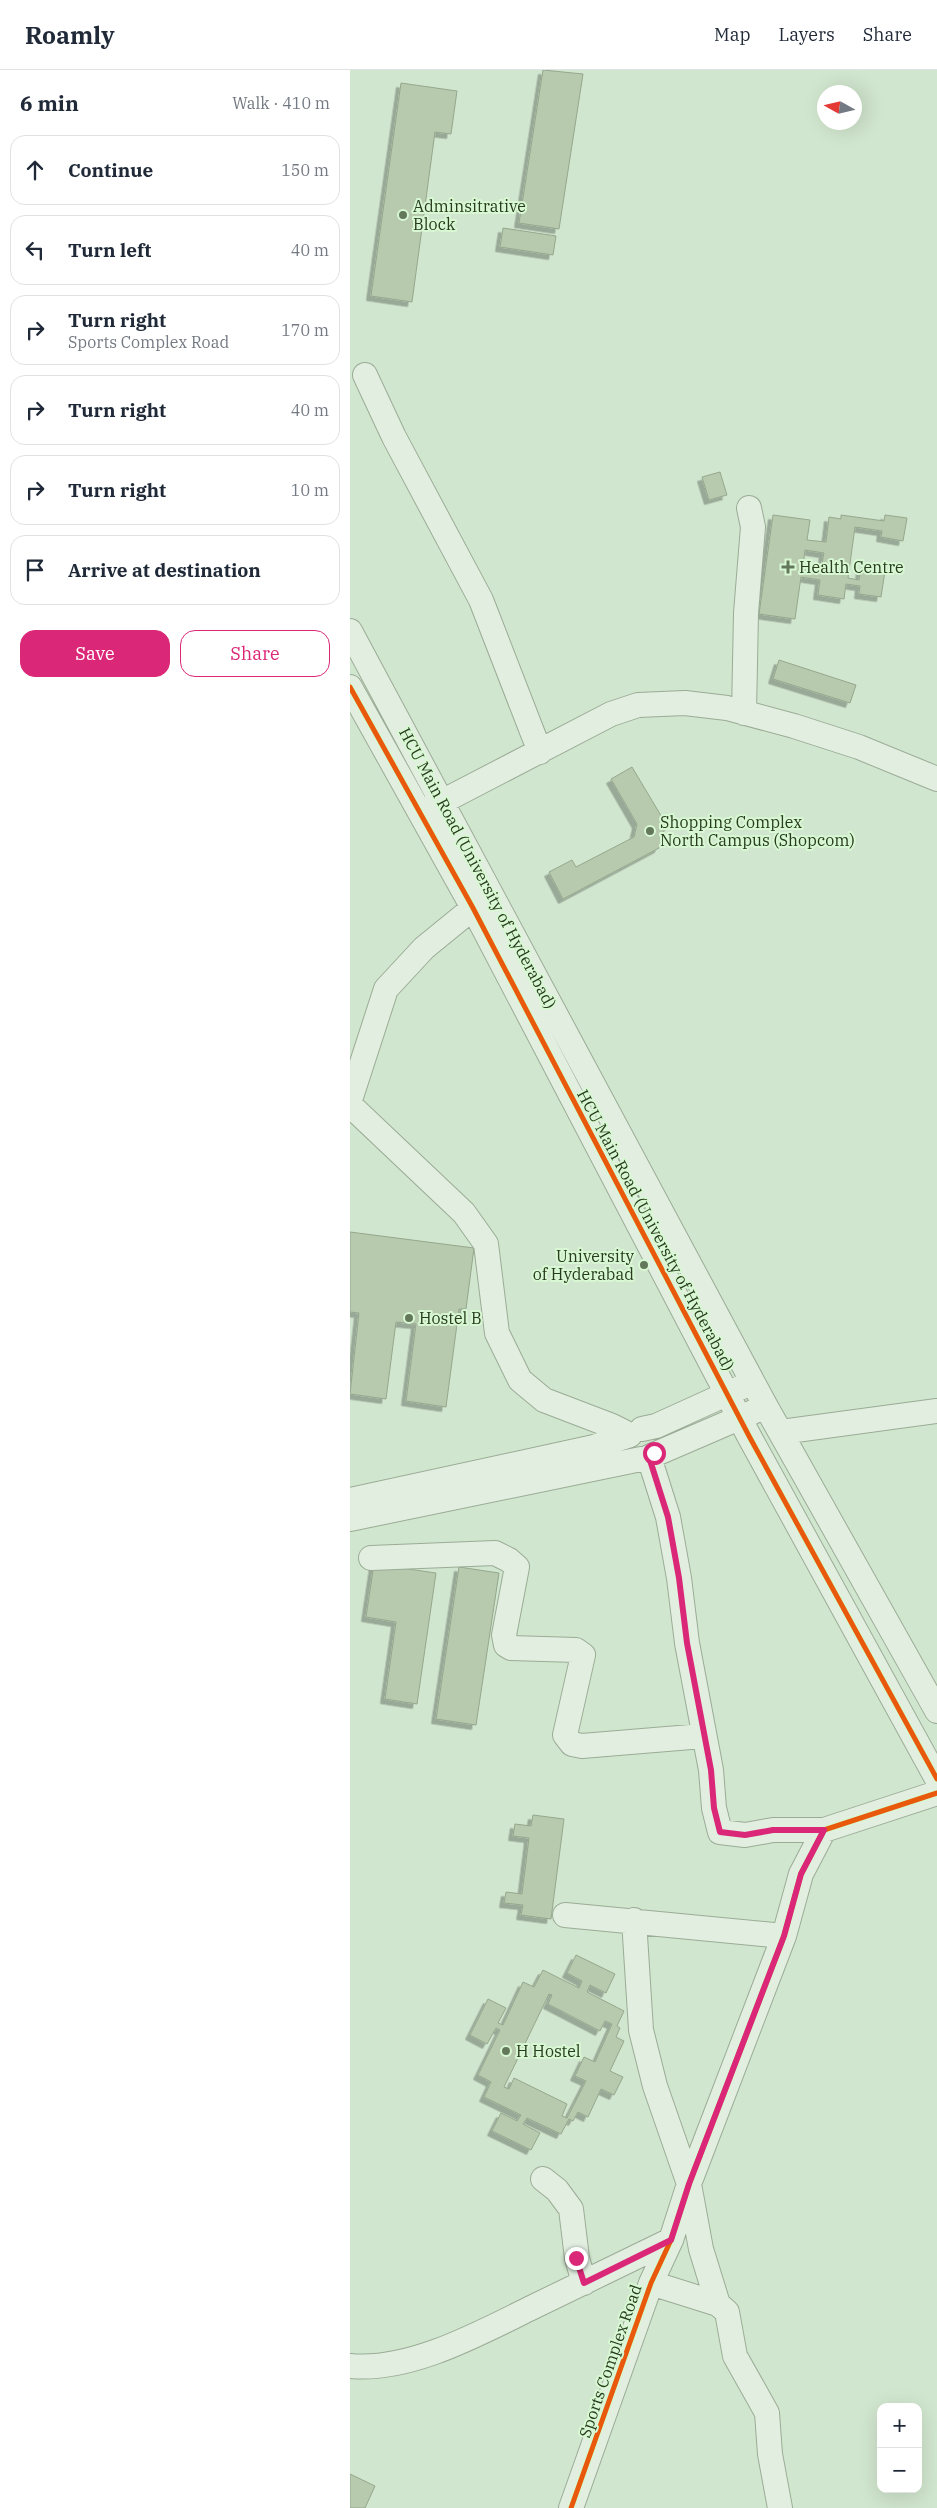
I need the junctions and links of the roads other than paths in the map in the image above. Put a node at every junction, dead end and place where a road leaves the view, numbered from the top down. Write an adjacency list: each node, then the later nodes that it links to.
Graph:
1 (365, 375): 6 (street)
2 (749, 508): 5 (street)
3 (350, 631): 8 (street, HCU Main Road (University of Hyderabad))
4 (352, 690): 9 (street, HCU Main Road (University of Hyderabad))
5 (744, 713): 6 (street); 7 (street)
6 (540, 752): 8 (street)
7 (937, 779)
8 (443, 801): 9 (street); 13 (street, HCU Main Road (University of Hyderabad))
9 (421, 813): 10 (street, HCU Main Road (University of Hyderabad))
10 (474, 908): 11 (street); 14 (street, HCU Main Road (University of Hyderabad))
11 (350, 1100)
12 (350, 1104): 18 (street)
13 (752, 1381): 14 (street); 15 (street, HCU Main Road (University of Hyderabad))
14 (728, 1395): 17 (street, HCU Main Road (University of Hyderabad)); 18 (street)
15 (766, 1405): 17 (street); 19 (street, HCU Main Road (University of Hyderabad))
16 (937, 1411): 19 (street)
17 (740, 1419): 20 (street); 26 (street, HCU Main Road (University of Hyderabad))
18 (636, 1432): 20 (street); 21 (street)
19 (782, 1432): 24 (street, HCU Main Road (University of Hyderabad))
20 (647, 1458): 22 (street); 25 (street)
21 (350, 1500)
22 (350, 1519)
23 (371, 1558): 25 (street)
24 (937, 1712)
25 (703, 1736): 28 (street)
26 (937, 1779)
27 (937, 1793): 28 (street)
28 (824, 1830): 31 (street, Sports Complex Road)
29 (565, 1915): 30 (street)
30 (634, 1920): 31 (street); 33 (street)
31 (784, 1936): 33 (street, Sports Complex Road)
32 (543, 2179): 35 (street)
33 (689, 2184): 34 (street, Sports Complex Road); 37 (street)
34 (671, 2240): 35 (street); 36 (street, Sports Complex Road)
35 (584, 2283): 38 (street)
36 (651, 2283): 37 (street); 39 (street, Sports Complex Road)
37 (718, 2304): 40 (street)
38 (350, 2366)
39 (571, 2508)
40 (780, 2508)

